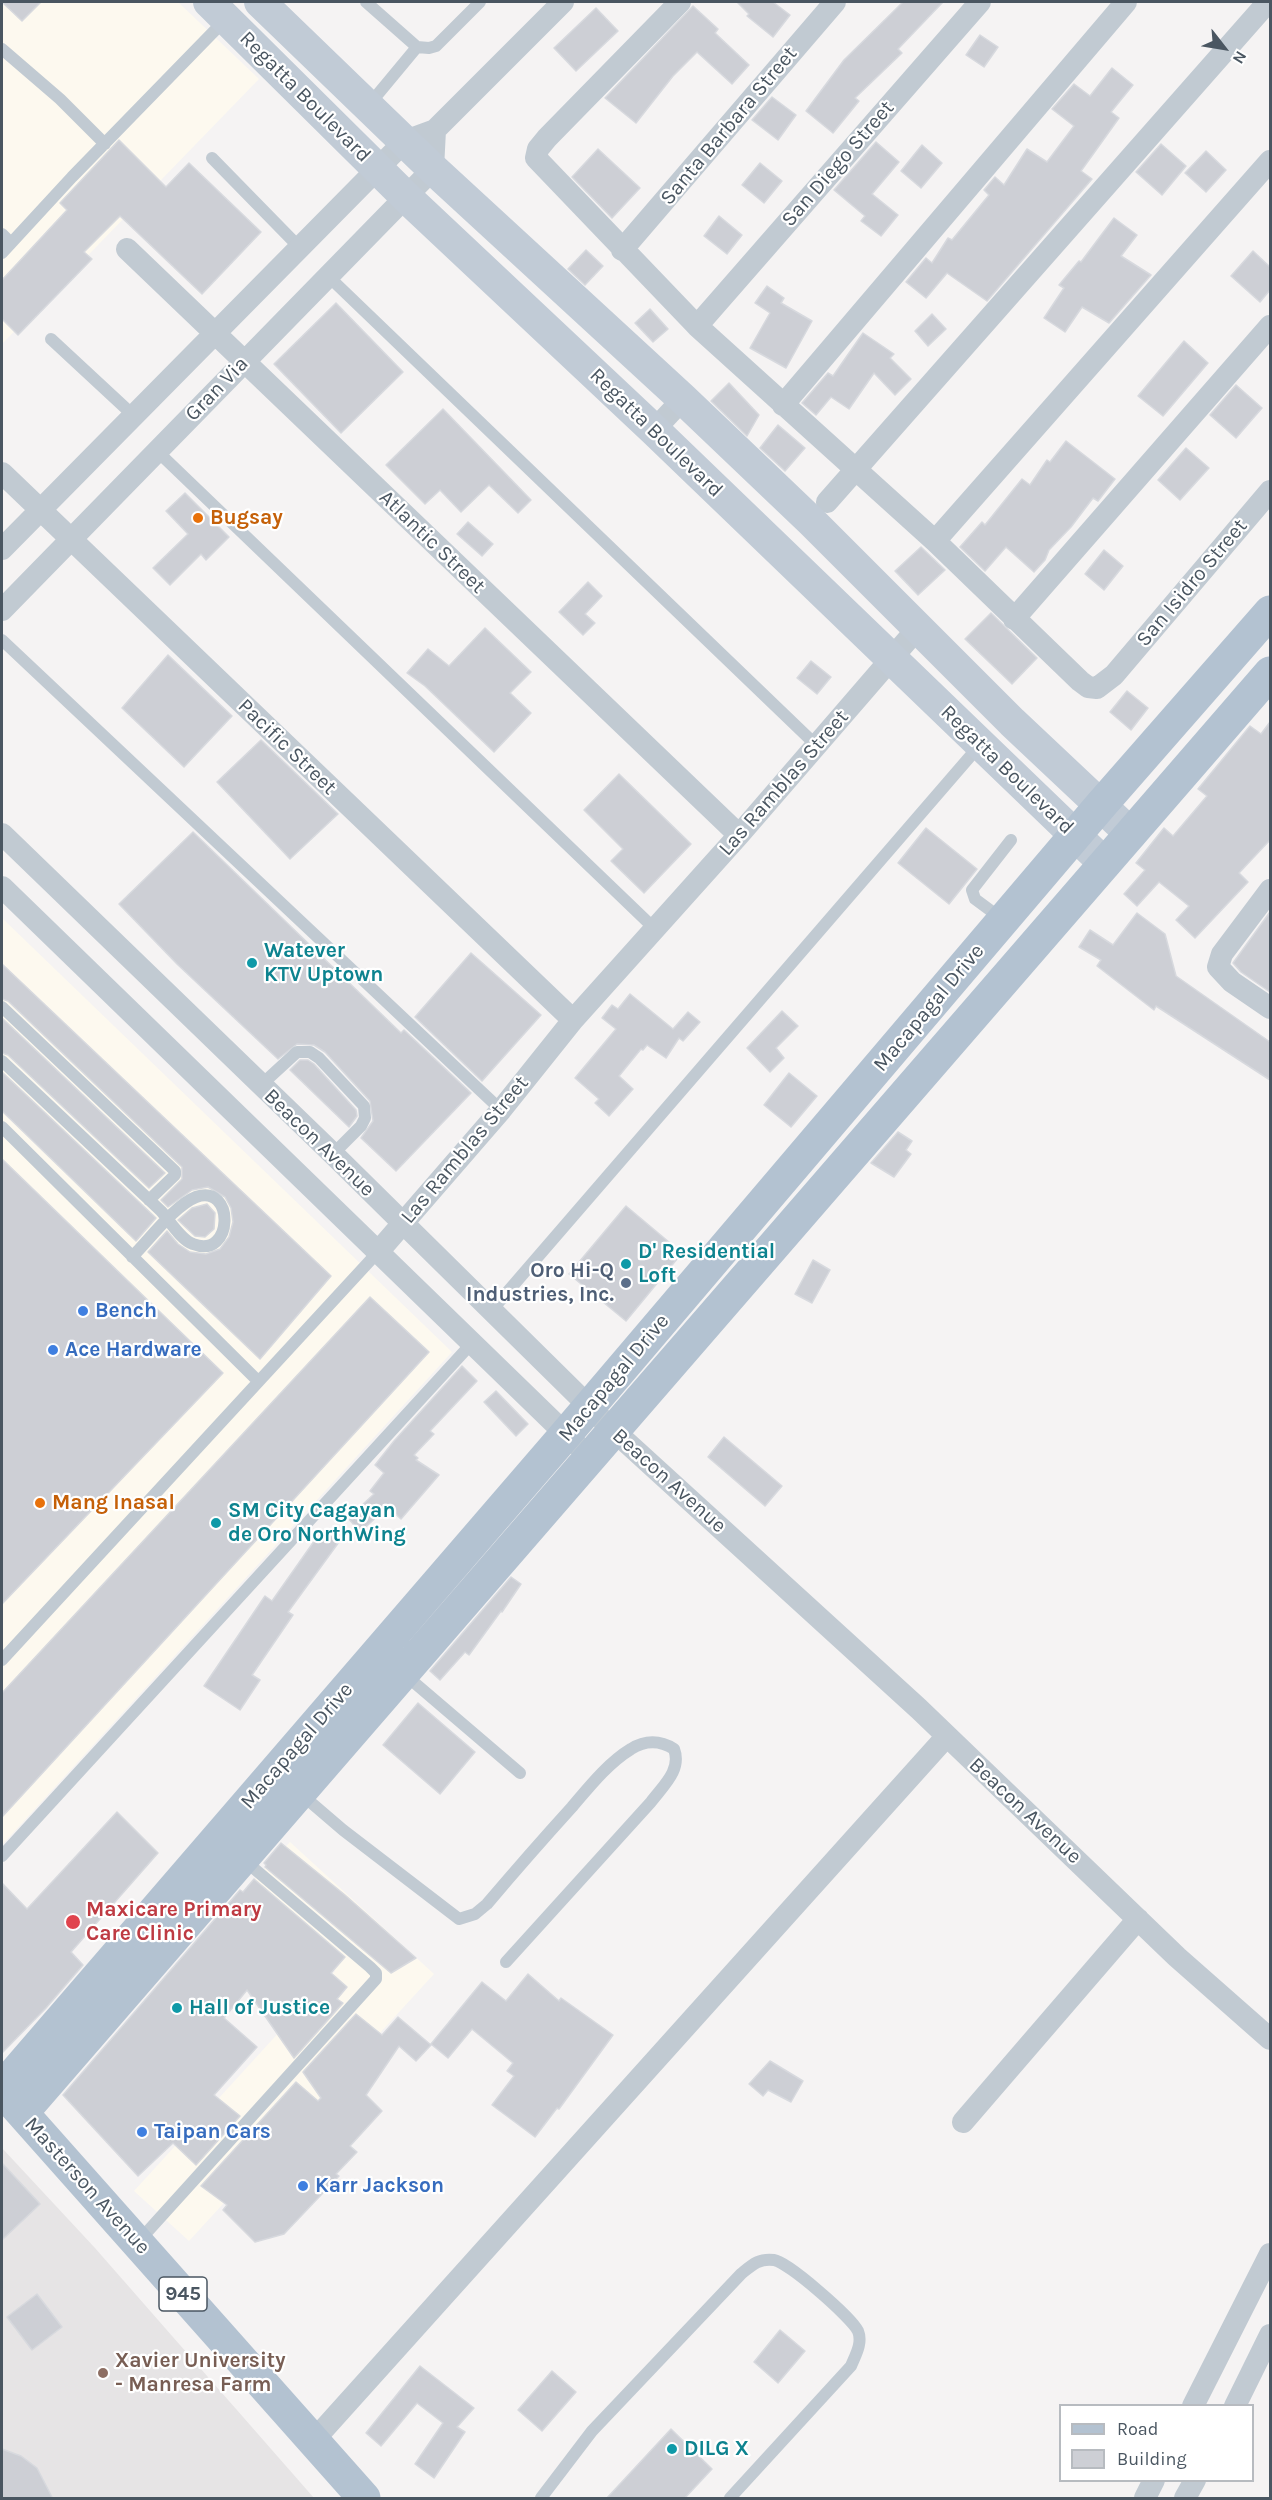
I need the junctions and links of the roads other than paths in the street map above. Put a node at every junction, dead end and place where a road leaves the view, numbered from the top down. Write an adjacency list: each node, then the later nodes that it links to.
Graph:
1 (260, 2): 13 (street, Regatta Boulevard)
2 (366, 2): 11 (lane)
3 (480, 2): 11 (lane)
4 (563, 2): 14 (street)
5 (680, 2): 26 (street)
6 (835, 2): 26 (street, Santa Barbara Street)
7 (980, 2): 30 (street, San Diego Street)
8 (1126, 2): 35 (street)
9 (1268, 2): 39 (street)
10 (217, 10): 16 (lane); 20 (street, Regatta Boulevard)
11 (417, 46): 13 (lane)
12 (2, 49): 16 (lane)
13 (368, 106): 15 (street, Regatta Boulevard)
14 (435, 130): 15 (street); 19 (street)
15 (405, 141): 19 (street, Regatta Boulevard); 20 (street, Gran Via)
16 (105, 144): 23 (lane)
17 (212, 158): 24 (lane)
18 (1270, 161): 45 (street)
19 (433, 169): 21 (street, Gran Via); 34 (street, Regatta Boulevard)
20 (377, 170): 21 (street, Regatta Boulevard); 24 (street, Gran Via)
21 (406, 197): 28 (street, Gran Via); 37 (street, Regatta Boulevard)
22 (2, 234): 23 (lane)
23 (12, 243): 27 (lane)
24 (300, 248): 31 (street, Gran Via)
25 (127, 249): 31 (street, Atlantic Street)
26 (622, 250): 30 (street)
27 (2, 253)
28 (328, 276): 33 (street, Gran Via); 54 (lane)
29 (1270, 326): 49 (street)
30 (697, 327): 35 (street)
31 (215, 334): 33 (street, Atlantic Street); 36 (street, Gran Via)
32 (51, 339): 36 (lane)
33 (243, 363): 38 (street, Gran Via); 59 (street, Atlantic Street)
34 (683, 399): 37 (street); 50 (street, Regatta Boulevard)
35 (783, 405): 39 (street)
36 (134, 416): 43 (street, Gran Via)
37 (654, 430): 52 (street, Regatta Boulevard)
38 (157, 451): 44 (street, Gran Via); 66 (lane)
39 (855, 469): 42 (street); 45 (street)
40 (2, 473): 43 (street, Pacific Street)
41 (1270, 491): 49 (street, San Isidro Street)
42 (827, 502)
43 (40, 511): 44 (street, Pacific Street); 46 (street, Gran Via)
44 (70, 540): 47 (street, Gran Via); 69 (street, Pacific Street)
45 (935, 541): 49 (street)
46 (2, 549)
47 (2, 610)
48 (1270, 612): 56 (main road, Macapagal Drive)
49 (1014, 619)
50 (917, 628): 52 (street, Las Ramblas Street); 56 (street, Regatta Boulevard)
51 (2, 640): 72 (lane)
52 (891, 659): 54 (street, Las Ramblas Street); 55 (street, Regatta Boulevard)
53 (1270, 673): 58 (main road, Macapagal Drive)
54 (816, 745): 59 (street, Las Ramblas Street)
55 (980, 745): 60 (street, Regatta Boulevard); 79 (lane)
56 (1101, 805): 58 (street, Regatta Boulevard); 60 (main road, Macapagal Drive)
57 (2, 834): 71 (street, Beacon Avenue)
58 (1131, 834): 62 (main road, Macapagal Drive)
59 (739, 835): 66 (street, Las Ramblas Street)
60 (1075, 836): 62 (street, Regatta Boulevard); 65 (main road, Macapagal Drive)
61 (1011, 840): 65 (lane)
62 (1105, 864): 83 (main road, Macapagal Drive)
63 (2, 887): 77 (street, Beacon Avenue)
64 (1270, 890): 68 (street)
65 (1003, 920): 82 (main road, Macapagal Drive)
66 (656, 930): 69 (street, Las Ramblas Street)
67 (2, 1007): 75 (lane)
68 (1270, 1008)
69 (573, 1020): 72 (street, Las Ramblas Street)
70 (2, 1061): 75 (lane)
71 (260, 1086): 74 (street, Beacon Avenue); 74 (lane)
72 (501, 1110): 76 (street, Las Ramblas Street)
73 (2, 1128): 78 (lane)
74 (333, 1154): 76 (street, Beacon Avenue)
75 (149, 1200): 78 (lane)
76 (402, 1224): 77 (street, Las Ramblas Street); 79 (street, Beacon Avenue)
77 (378, 1252): 80 (street, Beacon Avenue); 81 (lane, Las Ramblas Street)
78 (132, 1257): 81 (lane)
79 (491, 1311): 82 (street, Beacon Avenue)
80 (472, 1343): 84 (street, Beacon Avenue); 90 (lane)
81 (258, 1381): 85 (lane, Las Ramblas Street)
82 (589, 1407): 83 (street, Beacon Avenue); 84 (main road, Macapagal Drive)
83 (613, 1430): 84 (main road, Macapagal Drive); 87 (street, Beacon Avenue)
84 (578, 1446): 86 (main road, Macapagal Drive); 95 (main road, Macapagal Drive)
85 (2, 1660)
86 (402, 1673): 88 (lane); 89 (main road, Macapagal Drive)
87 (946, 1737): 92 (street, Beacon Avenue); 102 (street)
88 (520, 1773)
89 (298, 1792): 91 (main road, Macapagal Drive); 93 (lane)
90 (2, 1856)
91 (242, 1858): 95 (main road, Macapagal Drive); 97 (lane)
92 (1138, 1919): 94 (street, Beacon Avenue); 96 (street)
93 (506, 1962)
94 (1270, 2039)
95 (8, 2097): 97 (main road, Masterson Avenue / 945)
96 (963, 2122)
97 (138, 2243): 102 (main road, Masterson Avenue / 945)
98 (1270, 2254): 100 (street)
99 (1270, 2335): 101 (street)
100 (1194, 2404)
101 (1236, 2404)
102 (314, 2440): 105 (main road, Masterson Avenue / 945)
103 (1154, 2482): 108 (street)
104 (1194, 2482): 109 (street)
105 (364, 2499)
106 (541, 2499): 107 (lane)
107 (730, 2499)
108 (1145, 2499)
109 (1185, 2499)

